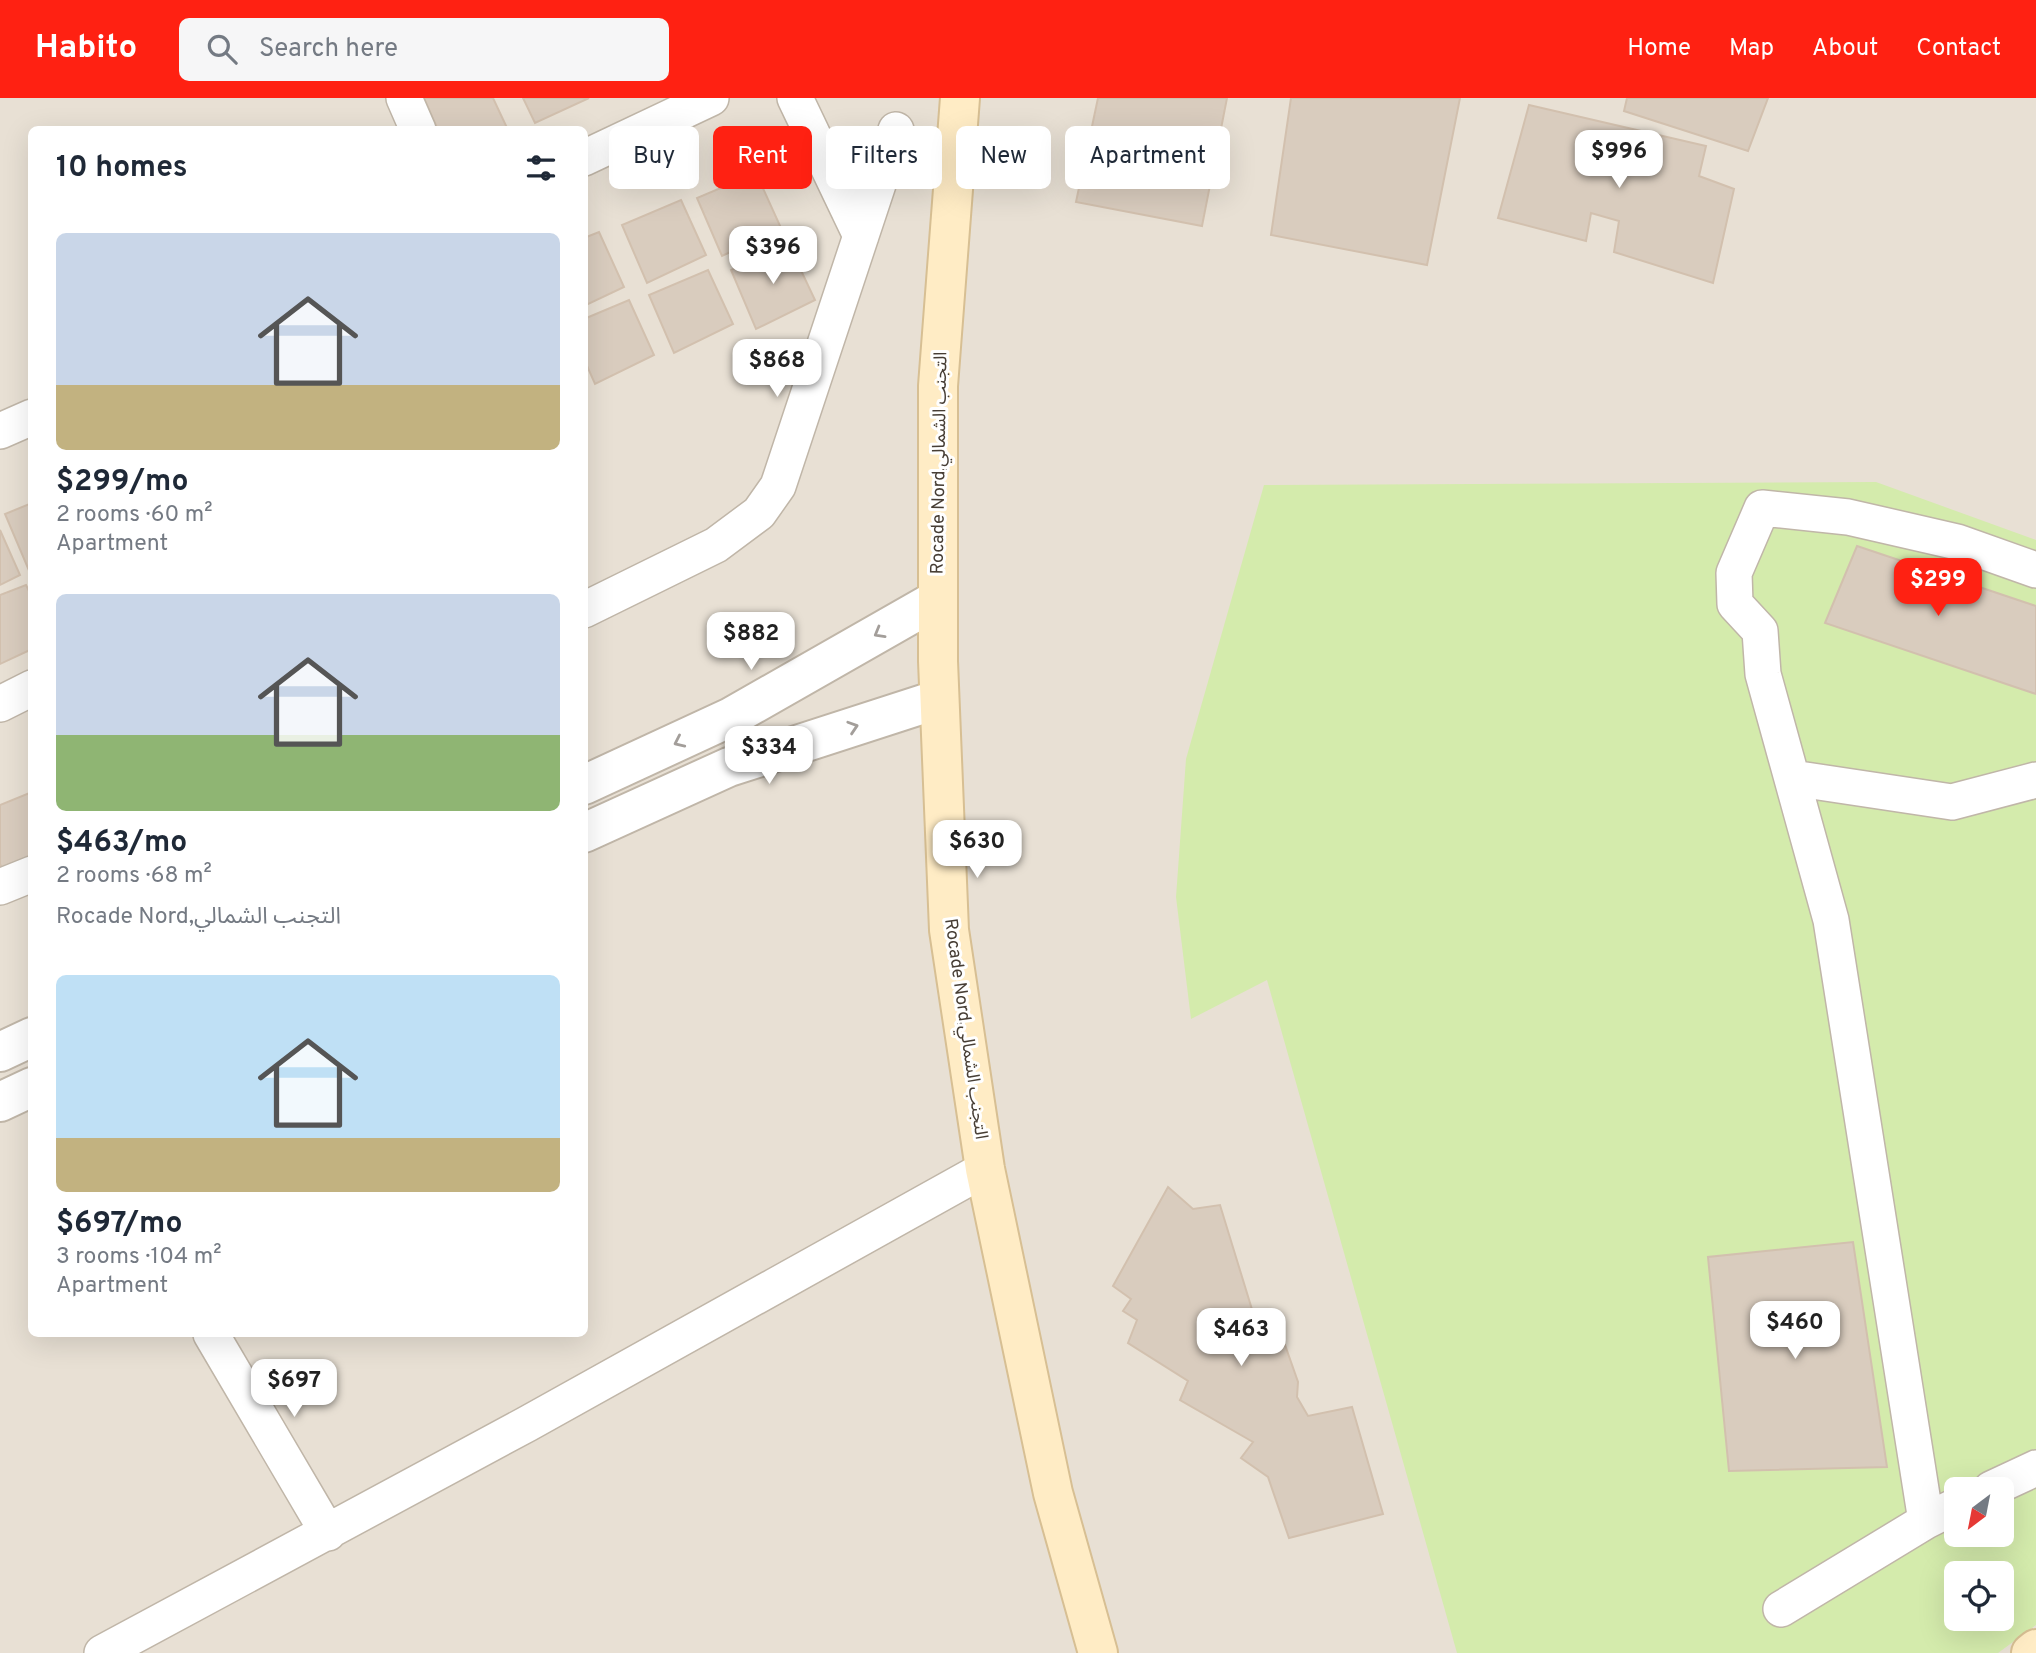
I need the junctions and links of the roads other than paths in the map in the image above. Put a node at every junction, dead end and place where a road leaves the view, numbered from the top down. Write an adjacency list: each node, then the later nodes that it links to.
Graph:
1 (404, 98): 5 (street)
2 (711, 98): 6 (street)
3 (795, 98): 8 (street)
4 (960, 98): 12 (main road, Rocade Nord,التجنب الشمالي)
5 (416, 126)
6 (588, 156)
7 (877, 189): 8 (street)
8 (861, 236): 13 (street)
9 (28, 419): 10 (street)
10 (0, 431)
11 (2036, 570): 17 (street)
12 (938, 599): 15 (main road, Rocade Nord,التجنب الشمالي); 18 (street, one-way to 18)
13 (588, 608)
14 (28, 690): 16 (street)
15 (939, 699): 20 (street, one-way to 15); 27 (main road, Rocade Nord,التجنب الشمالي)
16 (0, 704)
17 (1792, 778): 19 (street); 31 (street)
18 (588, 783)
19 (2034, 786)
20 (588, 831)
21 (28, 876): 22 (street)
22 (0, 887)
23 (28, 1039): 24 (street)
24 (0, 1052)
25 (28, 1089): 26 (street)
26 (0, 1102)
27 (985, 1169): 32 (street); 36 (main road, Rocade Nord,التجنب الشمالي)
28 (213, 1337): 32 (street)
29 (2036, 1468): 30 (street)
30 (2014, 1478)
31 (1941, 1513): 33 (street)
32 (328, 1533): 35 (street)
33 (1781, 1609)
34 (2036, 1649): 37 (main road)
35 (102, 1653)
36 (1098, 1653)
37 (2031, 1653)

